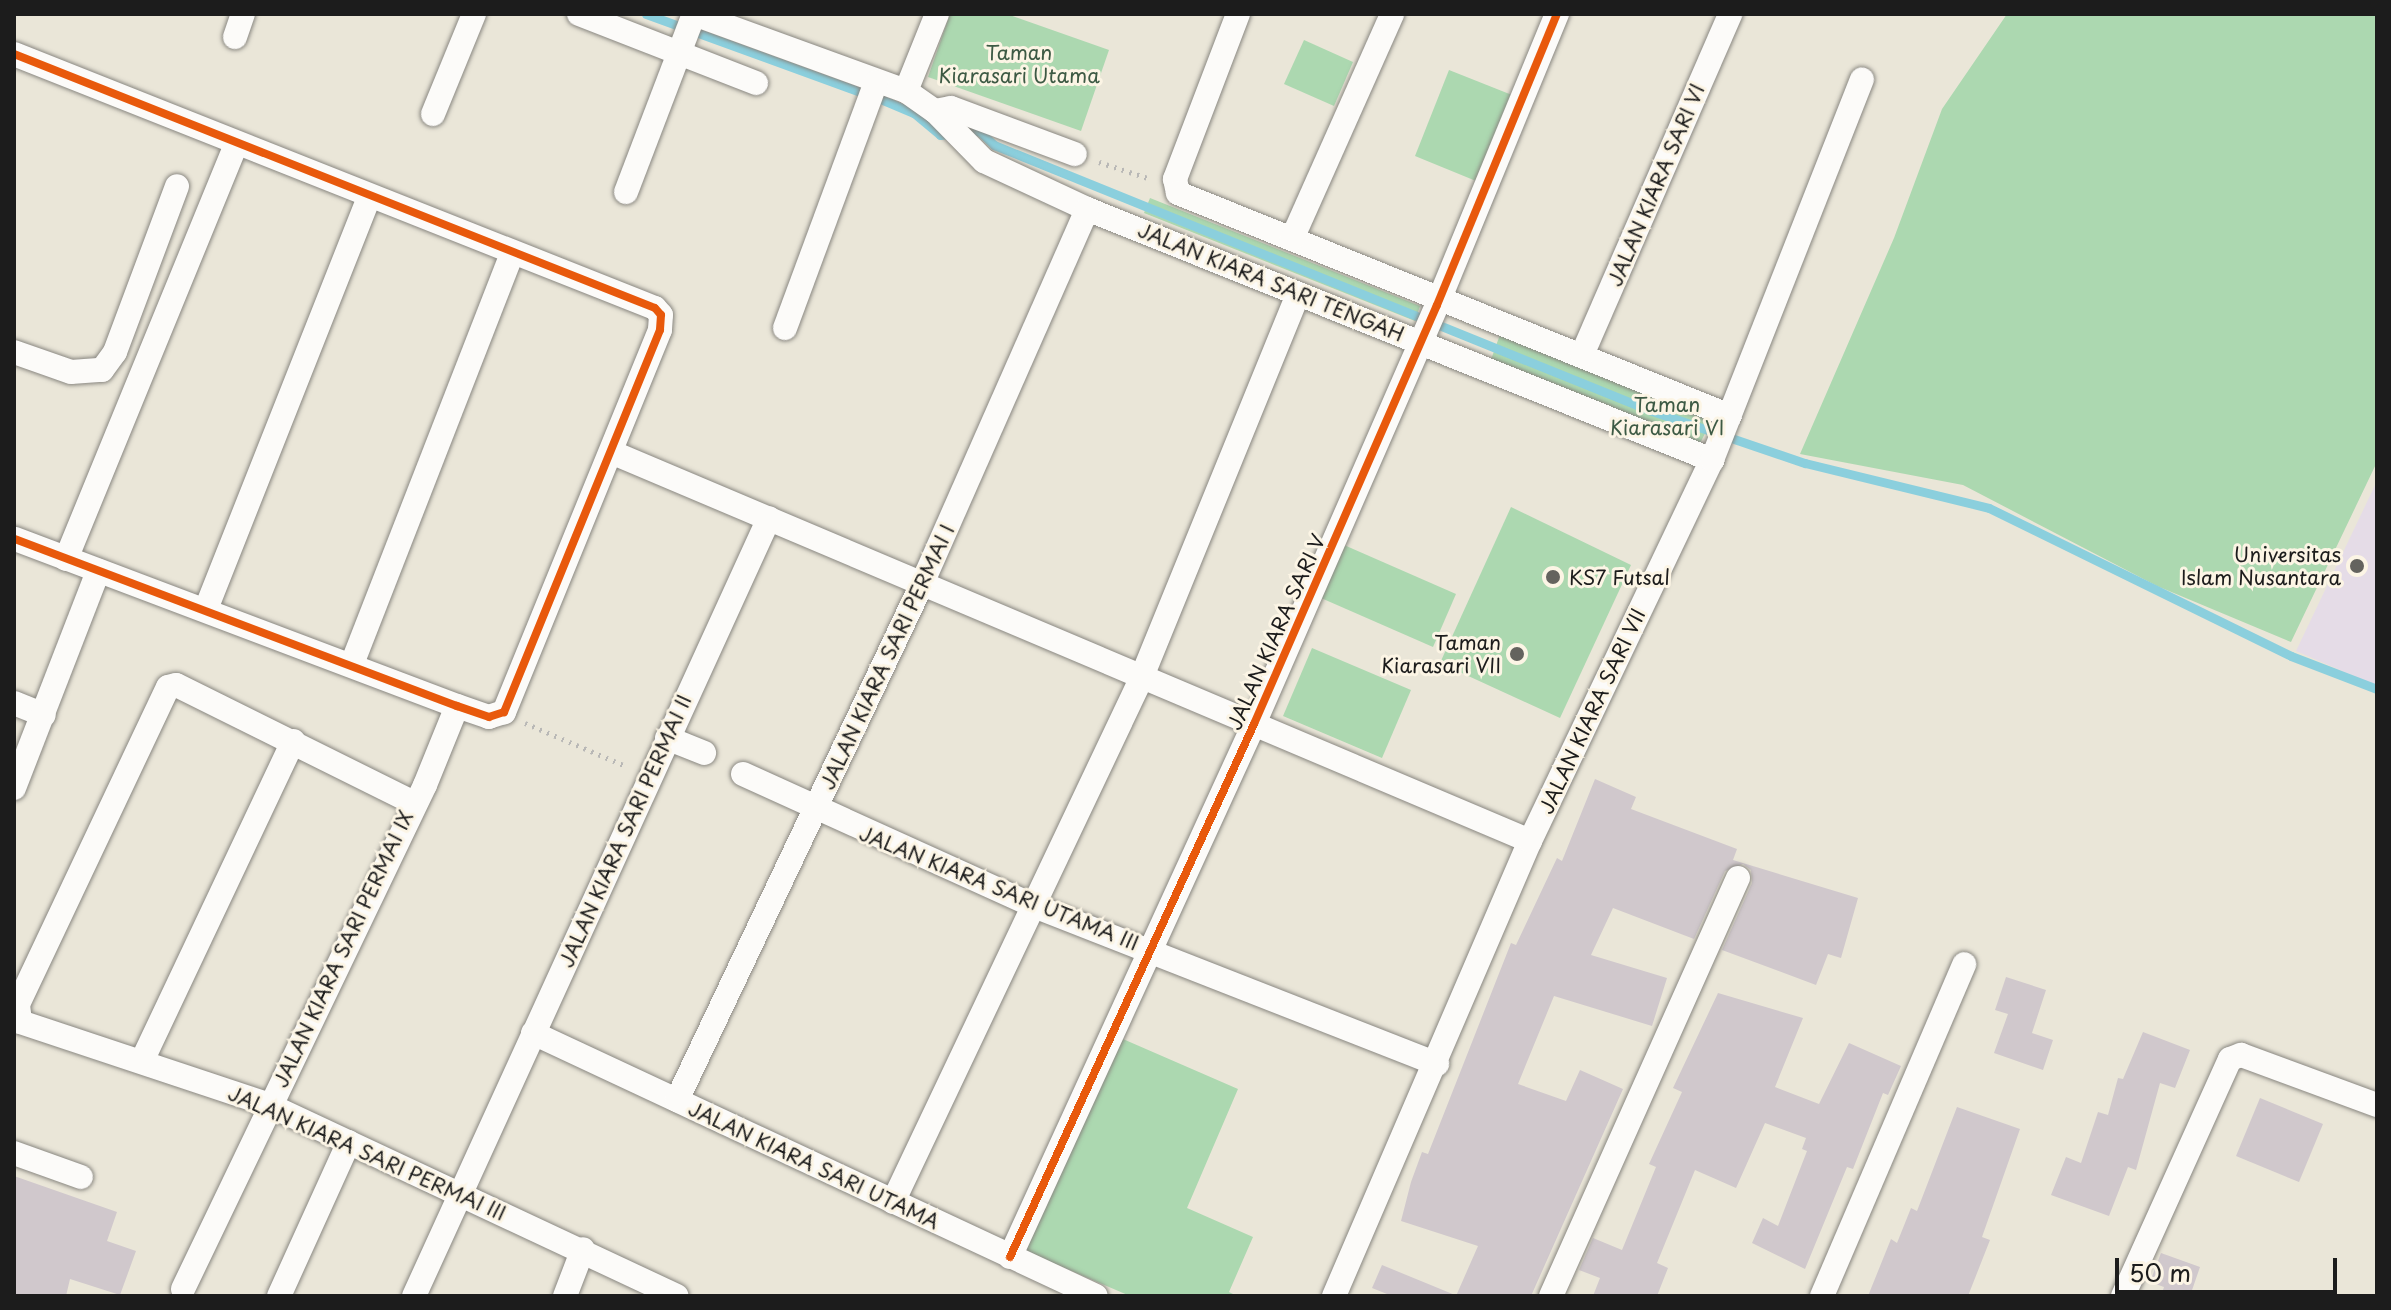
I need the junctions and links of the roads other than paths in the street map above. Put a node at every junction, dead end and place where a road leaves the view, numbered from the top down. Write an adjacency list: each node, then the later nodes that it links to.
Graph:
1 (474, 14): 14 (street)
2 (579, 14): 8 (street)
3 (937, 14): 13 (street)
4 (1238, 14): 22 (street, JALAN KIARA SARI TENGAH)
5 (1392, 14): 22 (street)
6 (1557, 14): 25 (street, JALAN KIARA SARI V)
7 (1730, 14): 28 (street, JALAN KIARA SARI VI)
8 (689, 29): 11 (street); 12 (street); 19 (street)
9 (14, 54): 16 (street)
10 (1862, 80): 29 (street, JALAN KIARA SARI VII)
11 (876, 82): 13 (street); 26 (street)
12 (756, 83)
13 (906, 91): 15 (street)
14 (433, 114)
15 (943, 118): 17 (street); 21 (street, JALAN KIARA SARI TENGAH)
16 (236, 145): 20 (street); 33 (street)
17 (1075, 154)
18 (177, 186): 27 (street)
19 (626, 192)
20 (369, 197): 23 (street); 36 (street)
21 (1087, 209): 24 (street, JALAN KIARA SARI TENGAH); 35 (street, JALAN KIARA SARI PERMAI I)
22 (1292, 239): 25 (street, JALAN KIARA SARI TENGAH)
23 (512, 253): 30 (street); 37 (street)
24 (1298, 294): 25 (street, JALAN KIARA SARI TENGAH); 38 (street)
25 (1430, 321): 28 (street, JALAN KIARA SARI TENGAH); 29 (street, JALAN KIARA SARI TENGAH); 42 (street, JALAN KIARA SARI V)
26 (785, 328)
27 (14, 352)
28 (1582, 355): 29 (street, JALAN KIARA SARI TENGAH)
29 (1721, 438): 50 (street, JALAN KIARA SARI VII)
30 (611, 452): 31 (street); 40 (street)
31 (769, 518): 35 (street); 43 (street, JALAN KIARA SARI PERMAI II)
32 (14, 539): 33 (street)
33 (66, 559): 34 (street)
34 (98, 571): 36 (street); 41 (street)
35 (921, 586): 38 (street); 49 (street, JALAN KIARA SARI PERMAI I)
36 (206, 609): 37 (street)
37 (352, 664): 40 (street)
38 (1141, 679): 42 (street); 52 (street)
39 (14, 703): 41 (street)
40 (457, 706): 48 (street, JALAN KIARA SARI PERMAI IX)
41 (44, 715): 47 (street)
42 (1254, 724): 50 (street); 53 (street, JALAN KIARA SARI V)
43 (667, 738): 45 (street); 55 (street, JALAN KIARA SARI PERMAI II)
44 (293, 741): 48 (street); 56 (street); 56 (street, JALAN KIARA SARI PERMAI III)
45 (704, 753)
46 (743, 774): 49 (street, JALAN KIARA SARI UTAMA III)
47 (14, 788)
48 (419, 794): 59 (street, JALAN KIARA SARI PERMAI IX)
49 (816, 811): 52 (street, JALAN KIARA SARI UTAMA III); 58 (street, JALAN KIARA SARI PERMAI I)
50 (1530, 841): 57 (street, JALAN KIARA SARI VII)
51 (1738, 878): 75 (street)
52 (1034, 906): 53 (street, JALAN KIARA SARI UTAMA III); 65 (street)
53 (1147, 949): 57 (street, JALAN KIARA SARI UTAMA III); 67 (street, JALAN KIARA SARI V)
54 (1964, 964): 76 (street)
55 (533, 1033): 58 (street, JALAN KIARA SARI UTAMA); 64 (street, JALAN KIARA SARI PERMAI II)
56 (142, 1061): 59 (street, JALAN KIARA SARI PERMAI III)
57 (1437, 1064): 74 (street, JALAN KIARA SARI VII)
58 (677, 1100): 65 (street, JALAN KIARA SARI UTAMA)
59 (269, 1105): 61 (street, JALAN KIARA SARI PERMAI III); 68 (street, JALAN KIARA SARI PERMAI IX)
60 (2377, 1105): 77 (street)
61 (349, 1142): 64 (street, JALAN KIARA SARI PERMAI III); 69 (street)
62 (14, 1153): 63 (street)
63 (81, 1177)
64 (459, 1193): 66 (street, JALAN KIARA SARI PERMAI III); 70 (street, JALAN KIARA SARI PERMAI II)
65 (893, 1202): 67 (street, JALAN KIARA SARI UTAMA)
66 (583, 1249): 71 (street); 72 (street, JALAN KIARA SARI PERMAI III)
67 (1010, 1257): 73 (street, JALAN KIARA SARI UTAMA)
68 (183, 1289)
69 (279, 1296)
70 (414, 1296)
71 (565, 1296)
72 (677, 1296)
73 (1096, 1296)
74 (1334, 1296)
75 (1551, 1296)
76 (1822, 1296)
77 (2123, 1296)

